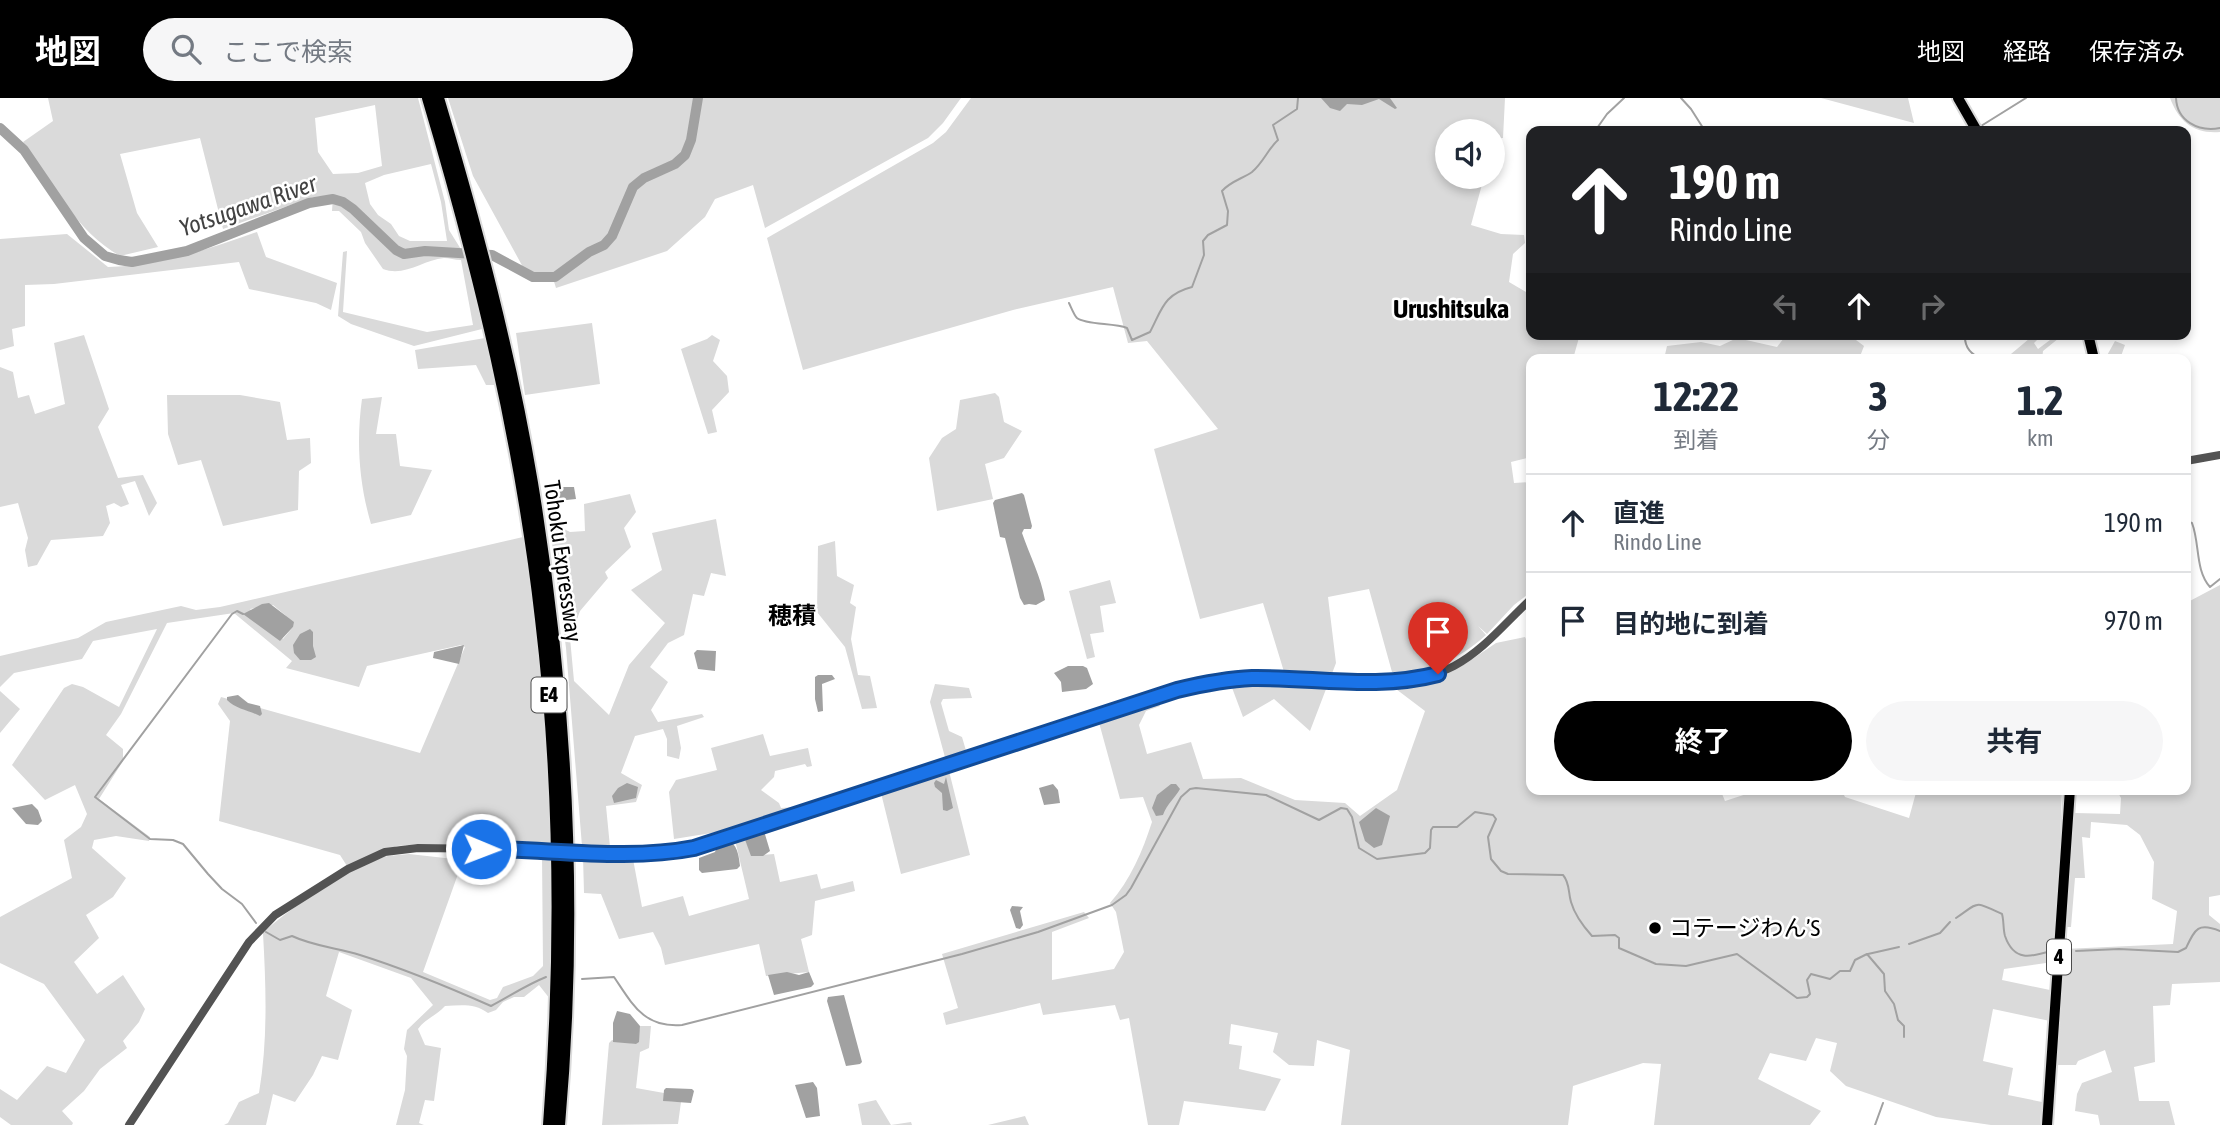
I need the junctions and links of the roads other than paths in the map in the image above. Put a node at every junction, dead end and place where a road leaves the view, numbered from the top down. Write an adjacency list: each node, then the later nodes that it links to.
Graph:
1 (428, 98): 5 (highway, Tohoku Expressway / E4)
2 (438, 98): 5 (highway, Tohoku Expressway / E4)
3 (1958, 98): 4 (highway)
4 (1974, 126)
5 (474, 240): 6 (highway, Tohoku Expressway / E4)
6 (482, 271): 12 (highway, Tohoku Expressway / E4); 13 (highway, Tohoku Expressway / E4)
7 (2220, 455): 8 (street)
8 (2191, 460)
9 (1526, 604): 11 (street, bridge)
10 (2070, 795): 14 (highway, 4)
11 (128, 1125)
12 (549, 1125)
13 (559, 1125)
14 (2047, 1125)

